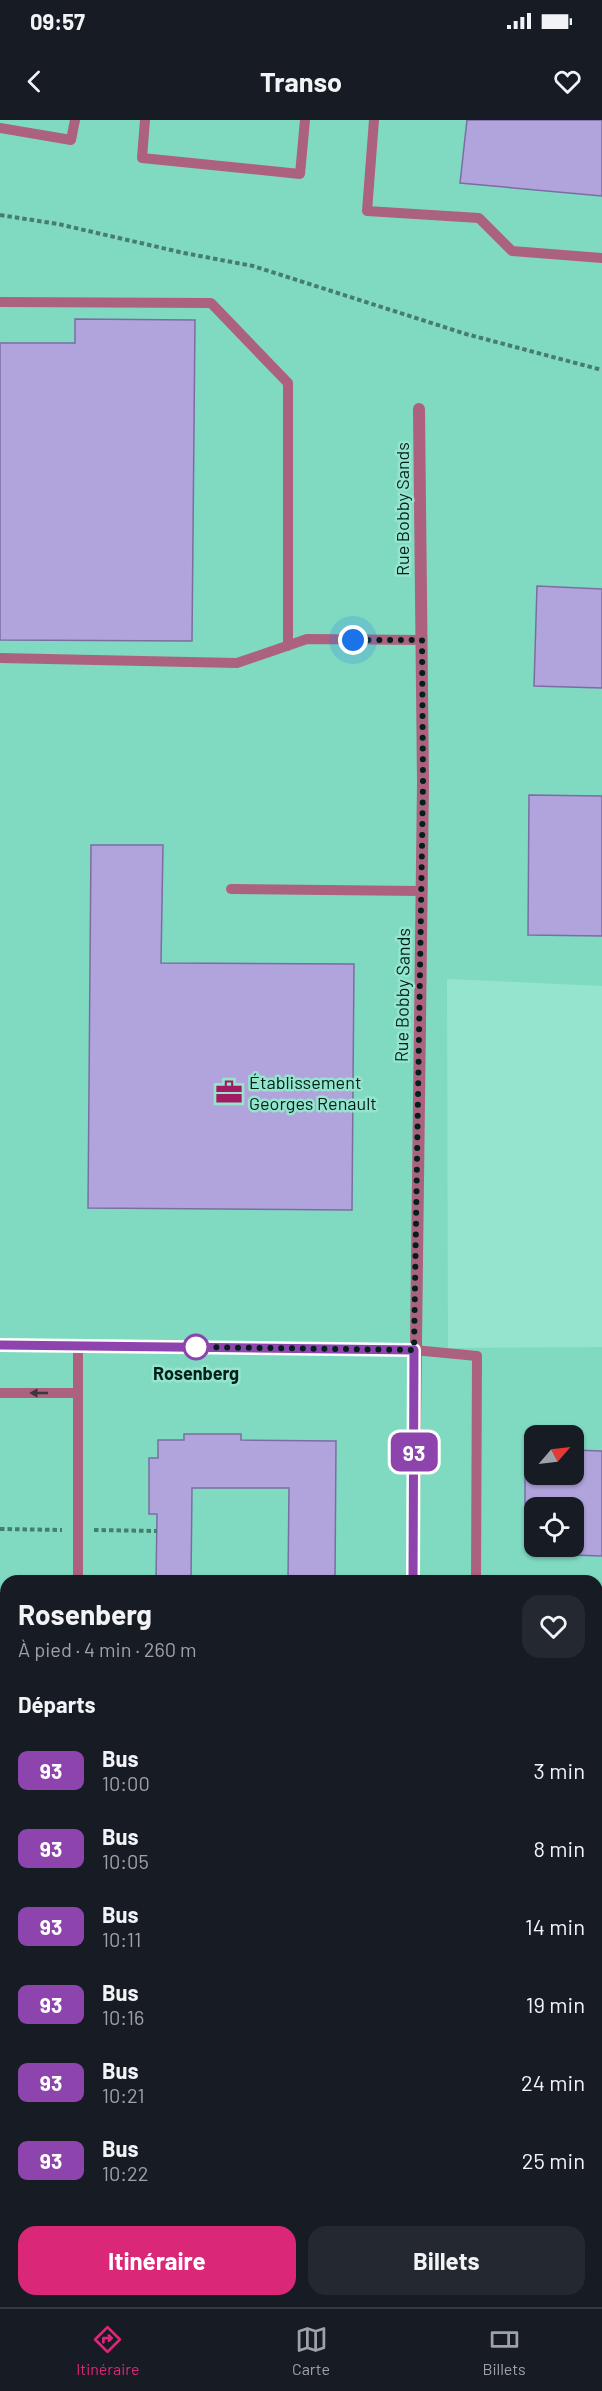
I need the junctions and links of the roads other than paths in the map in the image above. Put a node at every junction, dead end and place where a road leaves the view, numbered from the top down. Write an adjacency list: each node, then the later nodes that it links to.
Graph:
1 (75, 120): 5 (lane)
2 (145, 120): 3 (lane)
3 (305, 120)
4 (374, 120): 6 (lane)
5 (0, 128)
6 (602, 258)
7 (0, 302): 10 (lane)
8 (420, 409): 9 (street, Rue Bobby Sands)
9 (422, 640): 10 (lane); 13 (street, Rue Bobby Sands)
10 (288, 646): 11 (lane)
11 (0, 658)
12 (231, 889): 13 (lane)
13 (421, 891): 16 (street, Rue Bobby Sands)
14 (0, 1345): 15 (street)
15 (78, 1346): 16 (street); 18 (lane)
16 (414, 1350): 20 (street, Rue Bobby Sands); 21 (lane)
17 (0, 1393): 18 (lane, one-way to 17)
18 (78, 1393): 19 (lane)
19 (78, 1575)
20 (413, 1575)
21 (476, 1575)

